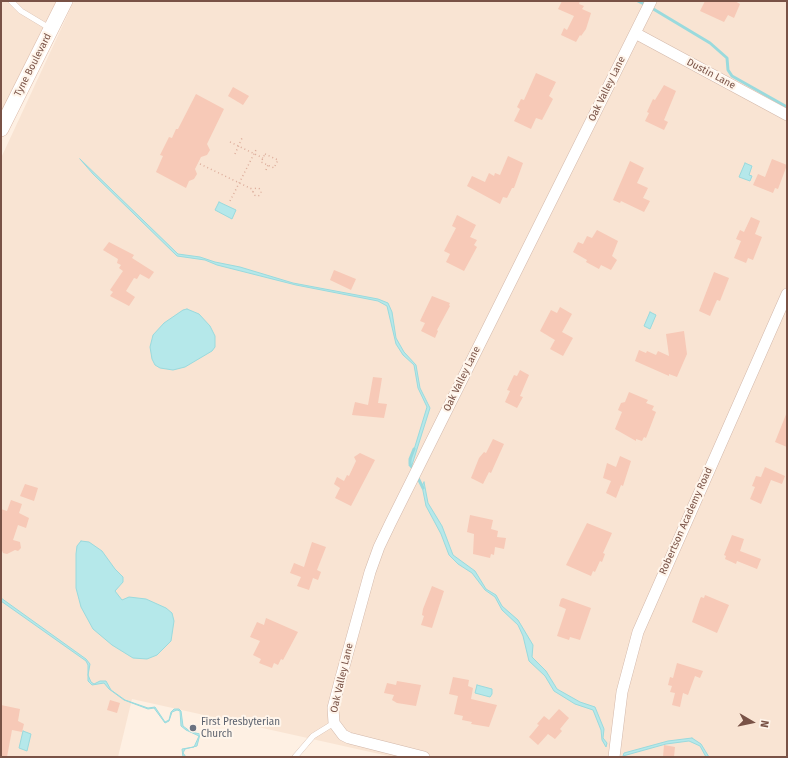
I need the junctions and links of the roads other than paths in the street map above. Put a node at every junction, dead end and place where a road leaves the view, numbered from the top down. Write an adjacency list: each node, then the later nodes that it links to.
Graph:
1 (11, 1): 4 (lane)
2 (65, 1): 4 (street, Tyne Boulevard)
3 (651, 1): 5 (street, Oak Valley Lane)
4 (51, 29): 7 (street, Tyne Boulevard)
5 (635, 33): 6 (street, Dustin Lane); 9 (street, Oak Valley Lane)
6 (787, 115)
7 (1, 129)
8 (787, 294): 12 (street, Robertson Academy Road)
9 (334, 723): 10 (lane, Oak Valley Lane); 11 (street)
10 (295, 757)
11 (424, 757)
12 (614, 757)

